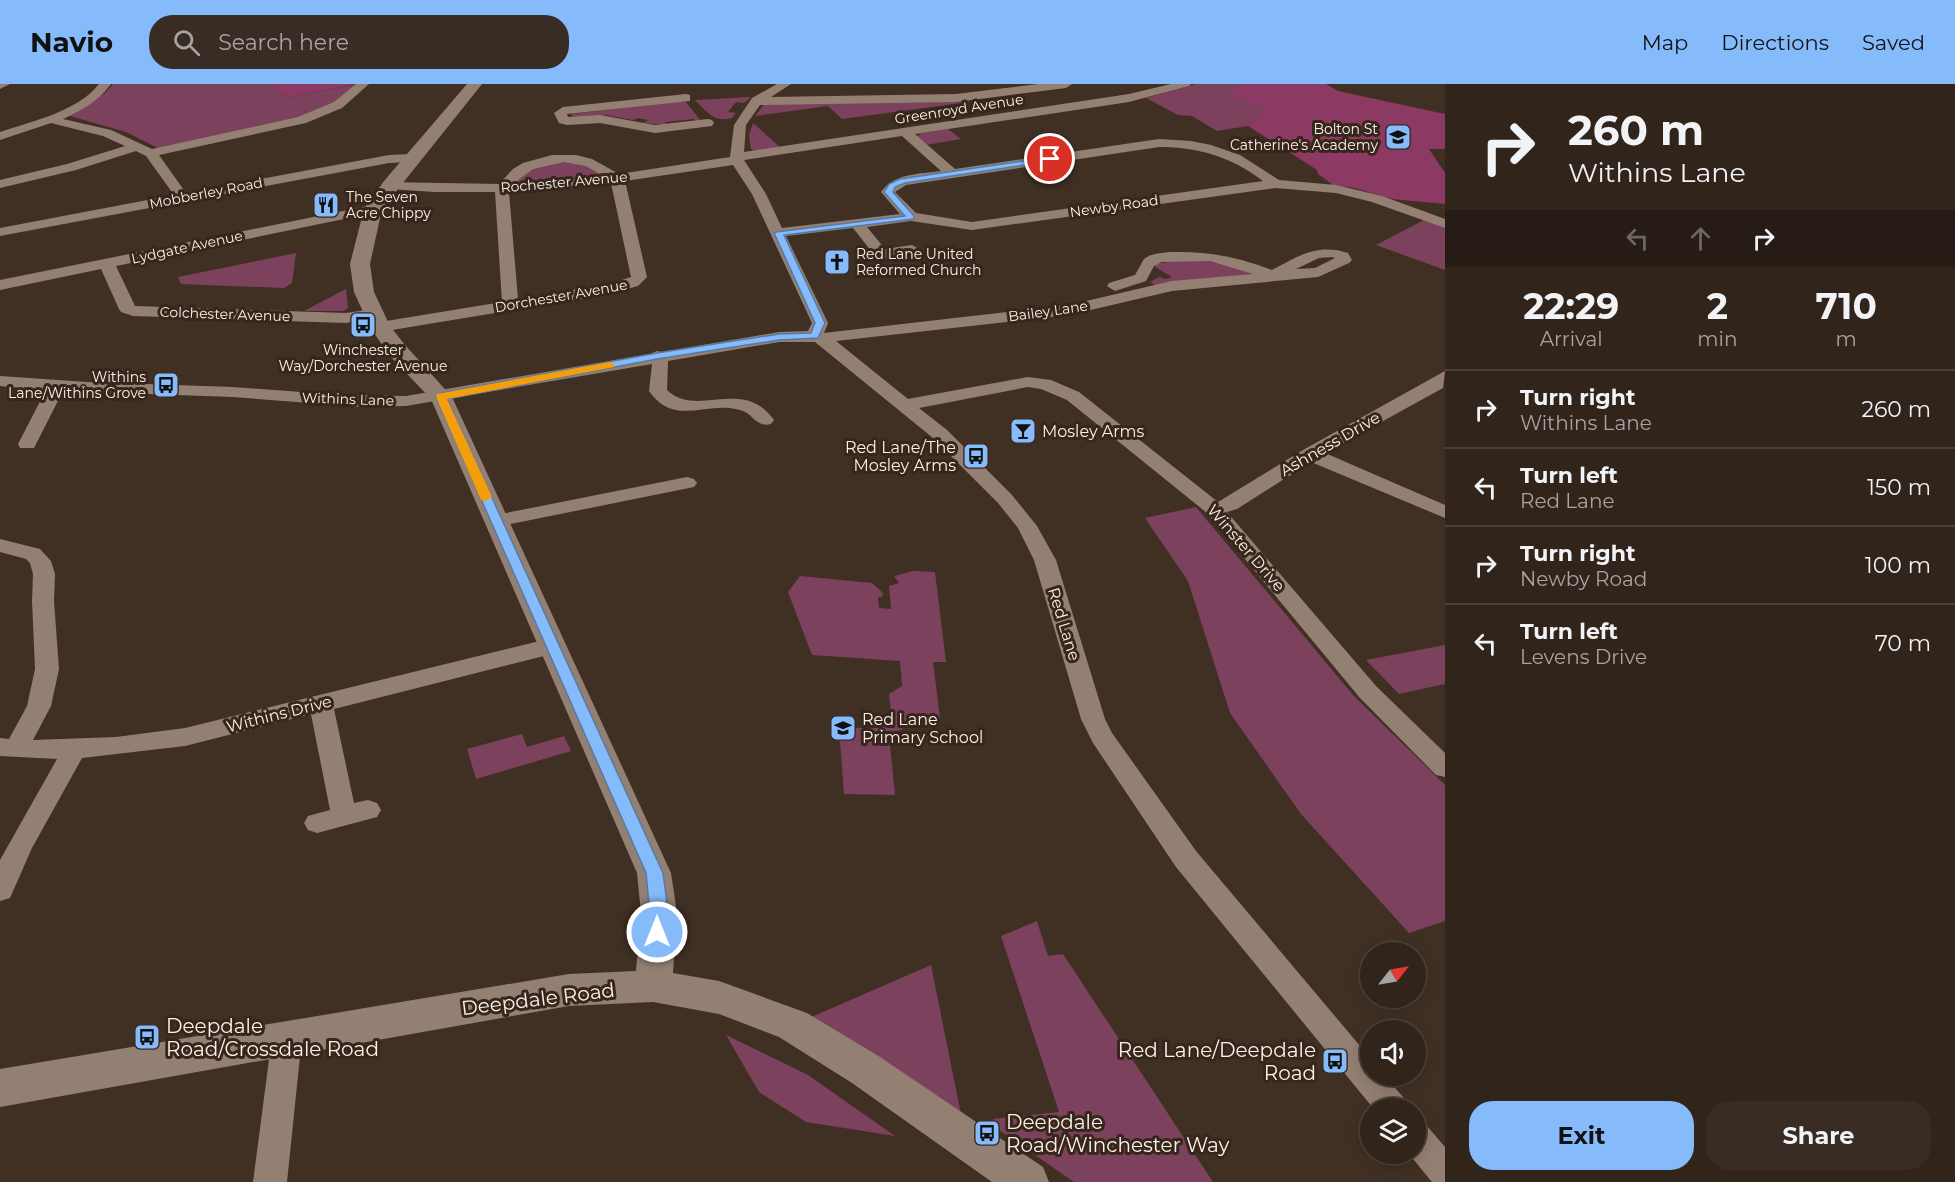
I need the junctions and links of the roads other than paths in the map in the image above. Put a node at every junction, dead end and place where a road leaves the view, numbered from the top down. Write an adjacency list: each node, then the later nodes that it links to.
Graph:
1 (4, 84): 9 (street)
2 (105, 84): 12 (street)
3 (363, 84): 16 (street)
4 (475, 84): 17 (street)
5 (673, 84): 10 (street)
6 (785, 84): 11 (street)
7 (1066, 84): 11 (street)
8 (1185, 84): 14 (street, Greenroyd Avenue)
9 (0, 85)
10 (686, 98): 13 (street); 13 (street)
11 (756, 101): 13 (street)
12 (49, 119): 15 (street); 16 (street)
13 (723, 124): 18 (street)
14 (906, 133): 18 (street, Greenroyd Avenue); 19 (street)
15 (0, 136)
16 (145, 150): 21 (street); 25 (street)
17 (412, 158): 23 (street); 25 (street, Mobberley Road)
18 (737, 159): 20 (street, Rochester Avenue); 31 (street)
19 (951, 173): 22 (street); 27 (street)
20 (617, 178): 24 (street, Rochester Avenue); 24 (street); 36 (street, Dorchester Avenue)
21 (0, 184)
22 (1275, 184): 27 (street, Newby Road); 28 (street, Newby Road)
23 (390, 185): 24 (street, Rochester Avenue); 26 (street)
24 (502, 189): 36 (street)
25 (182, 197): 30 (street, Mobberley Road)
26 (373, 208): 33 (street, Lydgate Avenue); 37 (street)
27 (911, 218): 29 (street, Newby Road)
28 (1445, 224)
29 (857, 225): 31 (street, Newby Road); 32 (street)
30 (0, 232)
31 (779, 233): 38 (street)
32 (912, 249)
33 (108, 264): 34 (street, Lydgate Avenue); 37 (street, Colchester Avenue)
34 (0, 285)
35 (1097, 290): 38 (street, Bailey Lane)
36 (510, 305): 37 (street, Dorchester Avenue)
37 (376, 321): 43 (street)
38 (818, 337): 39 (street, Withins Lane); 44 (street, Red Lane)
39 (657, 356): 43 (street, Withins Lane); 45 (street)
40 (1445, 376): 47 (street, Ashness Drive)
41 (0, 381): 42 (street, Withins Lane)
42 (56, 387): 43 (street, Withins Lane); 46 (street)
43 (441, 397): 51 (street)
44 (904, 405): 49 (street, Winster Drive); 63 (street, Red Lane)
45 (765, 420)
46 (26, 444)
47 (1310, 454): 49 (street, Ashness Drive); 50 (street)
48 (687, 483): 51 (street)
49 (1214, 509): 57 (street, Winster Drive)
50 (1445, 512)
51 (496, 521): 53 (street)
52 (0, 545): 55 (street)
53 (552, 646): 54 (street, Withins Drive); 60 (street)
54 (321, 704): 56 (street, Withins Drive); 58 (street)
55 (8, 748): 56 (street, Withins Drive)
56 (75, 749): 59 (street)
57 (1445, 768)
58 (317, 823)
59 (0, 890)
60 (653, 986): 61 (street, Deepdale Road); 67 (street, Deepdale Road)
61 (287, 1037): 62 (street, Deepdale Road); 66 (street)
62 (0, 1088)
63 (1384, 1098)
64 (1426, 1149): 65 (street)
65 (1445, 1172)
66 (270, 1182)
67 (1028, 1182)

